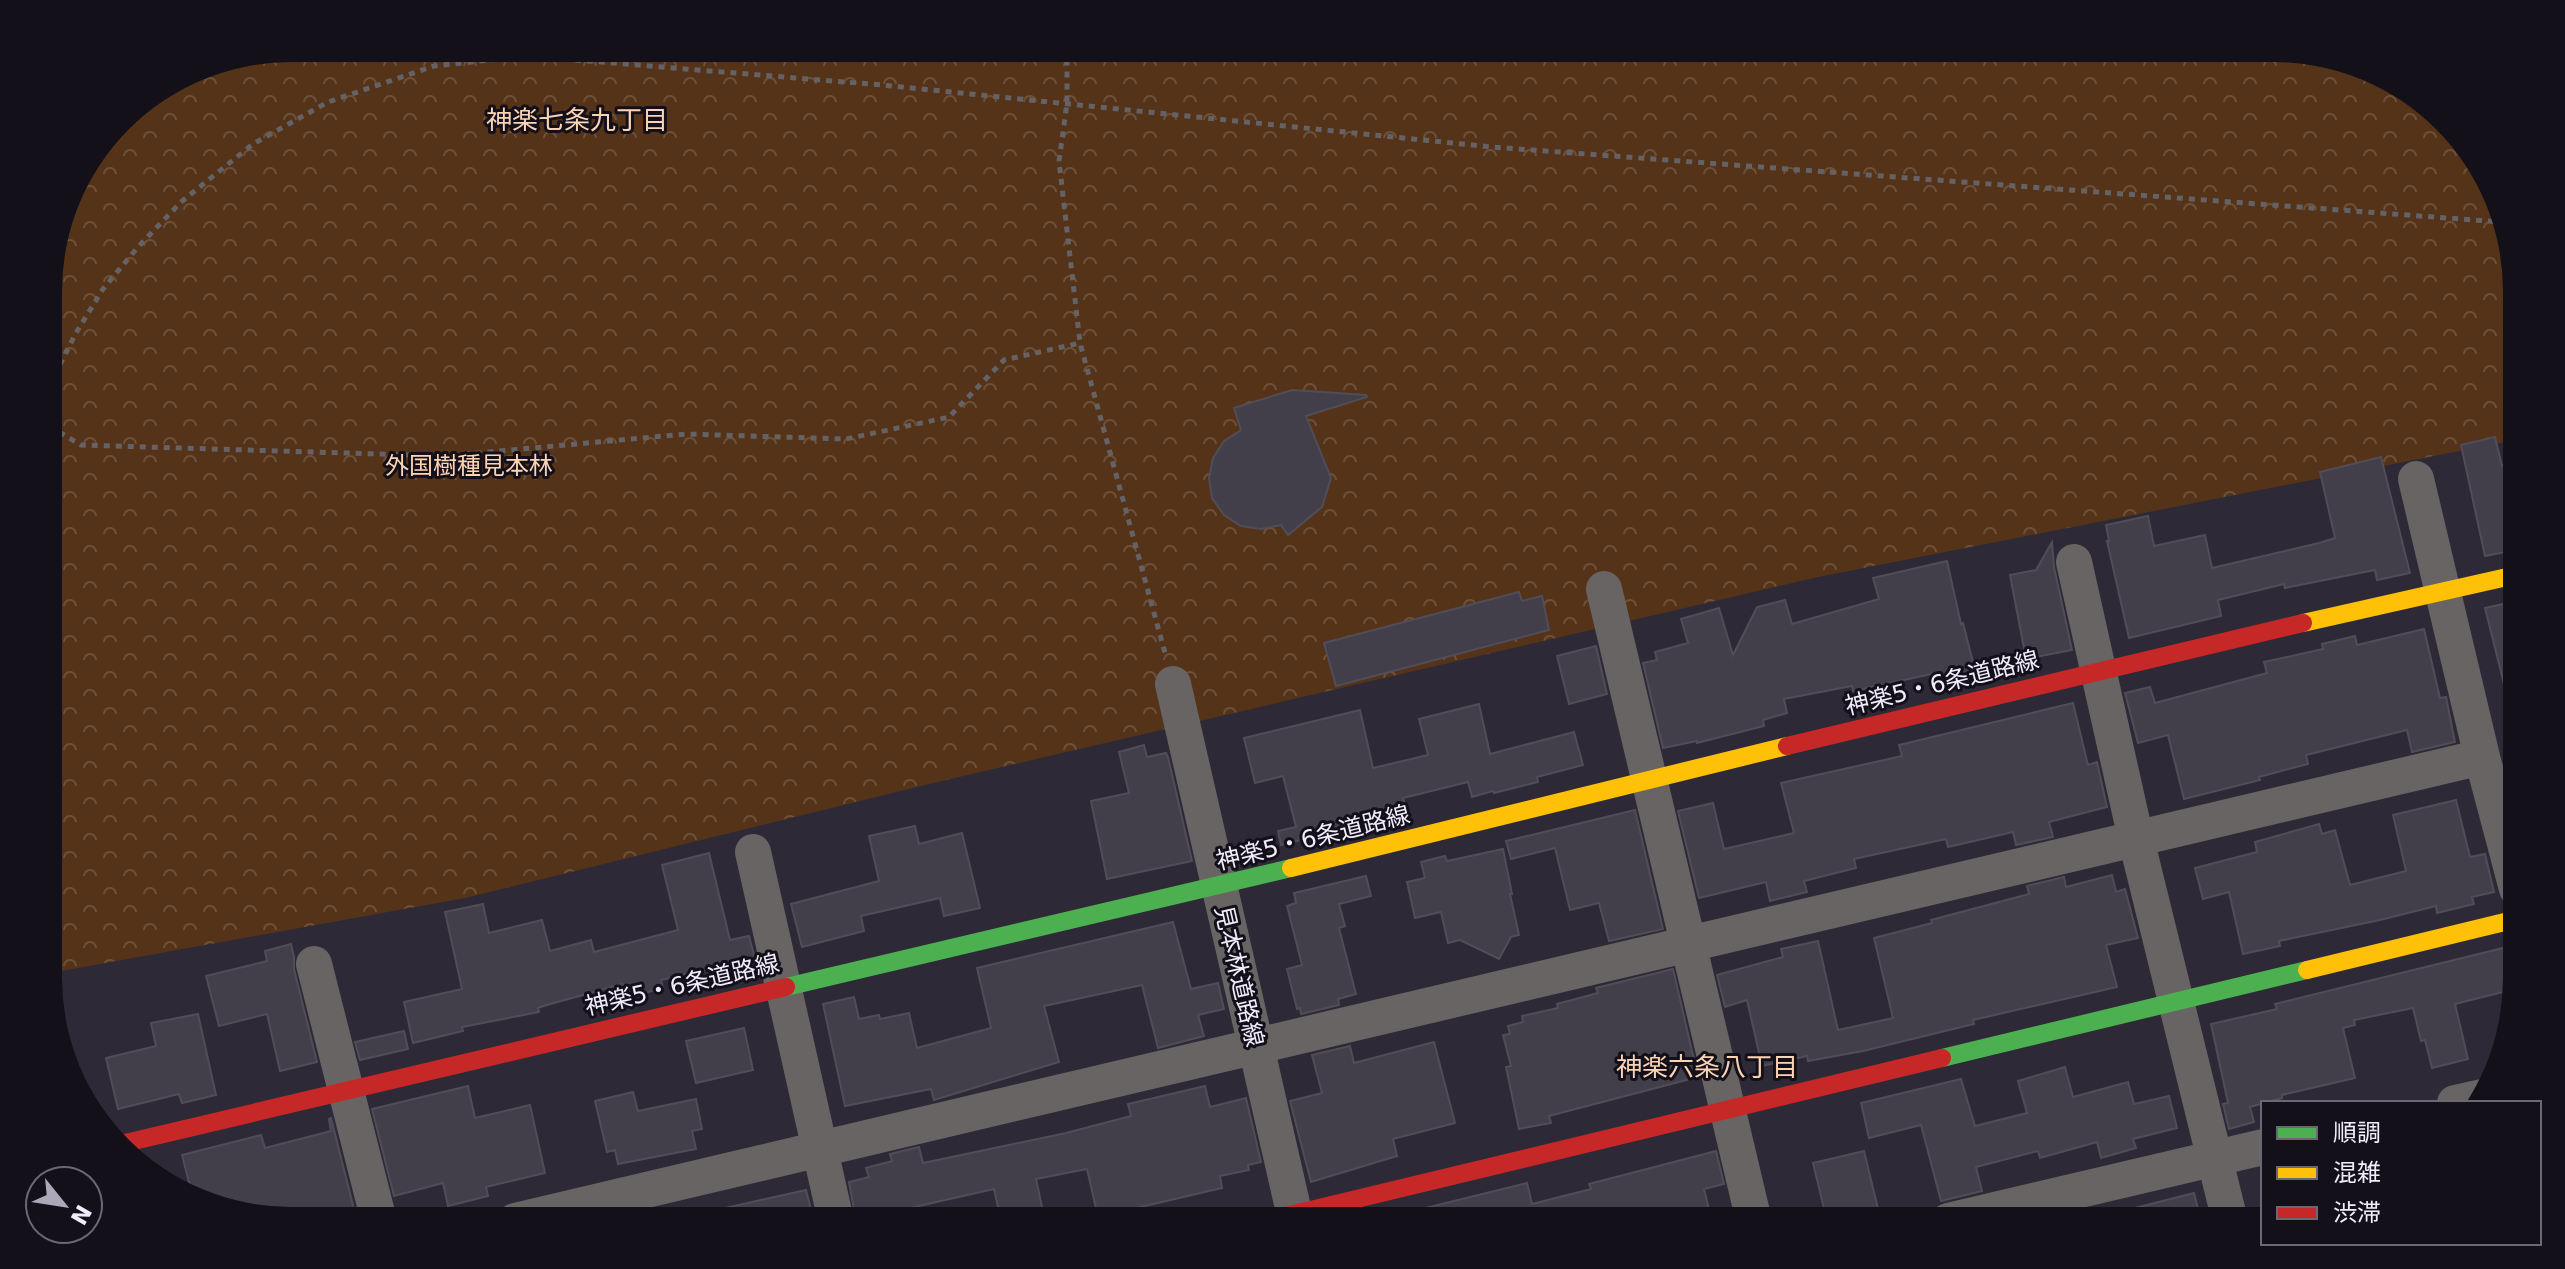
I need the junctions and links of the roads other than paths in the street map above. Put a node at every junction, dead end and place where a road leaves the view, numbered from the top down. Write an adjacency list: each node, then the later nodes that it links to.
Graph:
1 (2416, 479): 5 (street)
2 (2074, 562): 6 (street)
3 (2503, 578): 5 (street, 神楽5・6条道路線)
4 (1604, 589): 9 (street)
5 (2442, 591): 6 (street, 神楽5・6条道路線); 8 (street)
6 (2098, 669): 9 (street, 神楽5・6条道路線); 11 (street)
7 (1173, 684): 13 (street, 見本林道路線)
8 (2482, 757): 10 (street); 11 (street)
9 (1650, 782): 13 (street, 神楽5・6条道路線); 15 (street)
10 (2503, 836)
11 (2136, 839): 15 (street); 18 (street)
12 (753, 852): 17 (street)
13 (1218, 886): 17 (street, 神楽5・6条道路線); 19 (street, 見本林道路線)
14 (2503, 922): 18 (street)
15 (1689, 945): 19 (street); 21 (street)
16 (314, 964): 20 (street)
17 (784, 986): 20 (street, 神楽5・6条道路線); 24 (street)
18 (2177, 1001): 21 (street); 25 (street)
19 (1255, 1047): 24 (street); 29 (street, 見本林道路線)
20 (344, 1088): 22 (street, 神楽5・6条道路線); 26 (street)
21 (1728, 1109): 30 (street); 31 (street)
22 (131, 1142)
23 (2261, 1147): 25 (street)
24 (818, 1150): 27 (street); 28 (street)
25 (2216, 1158): 32 (street); 33 (street)
26 (375, 1207)
27 (575, 1207)
28 (832, 1207)
29 (1283, 1207)
30 (1330, 1207)
31 (1751, 1207)
32 (2008, 1207)
33 (2227, 1207)

